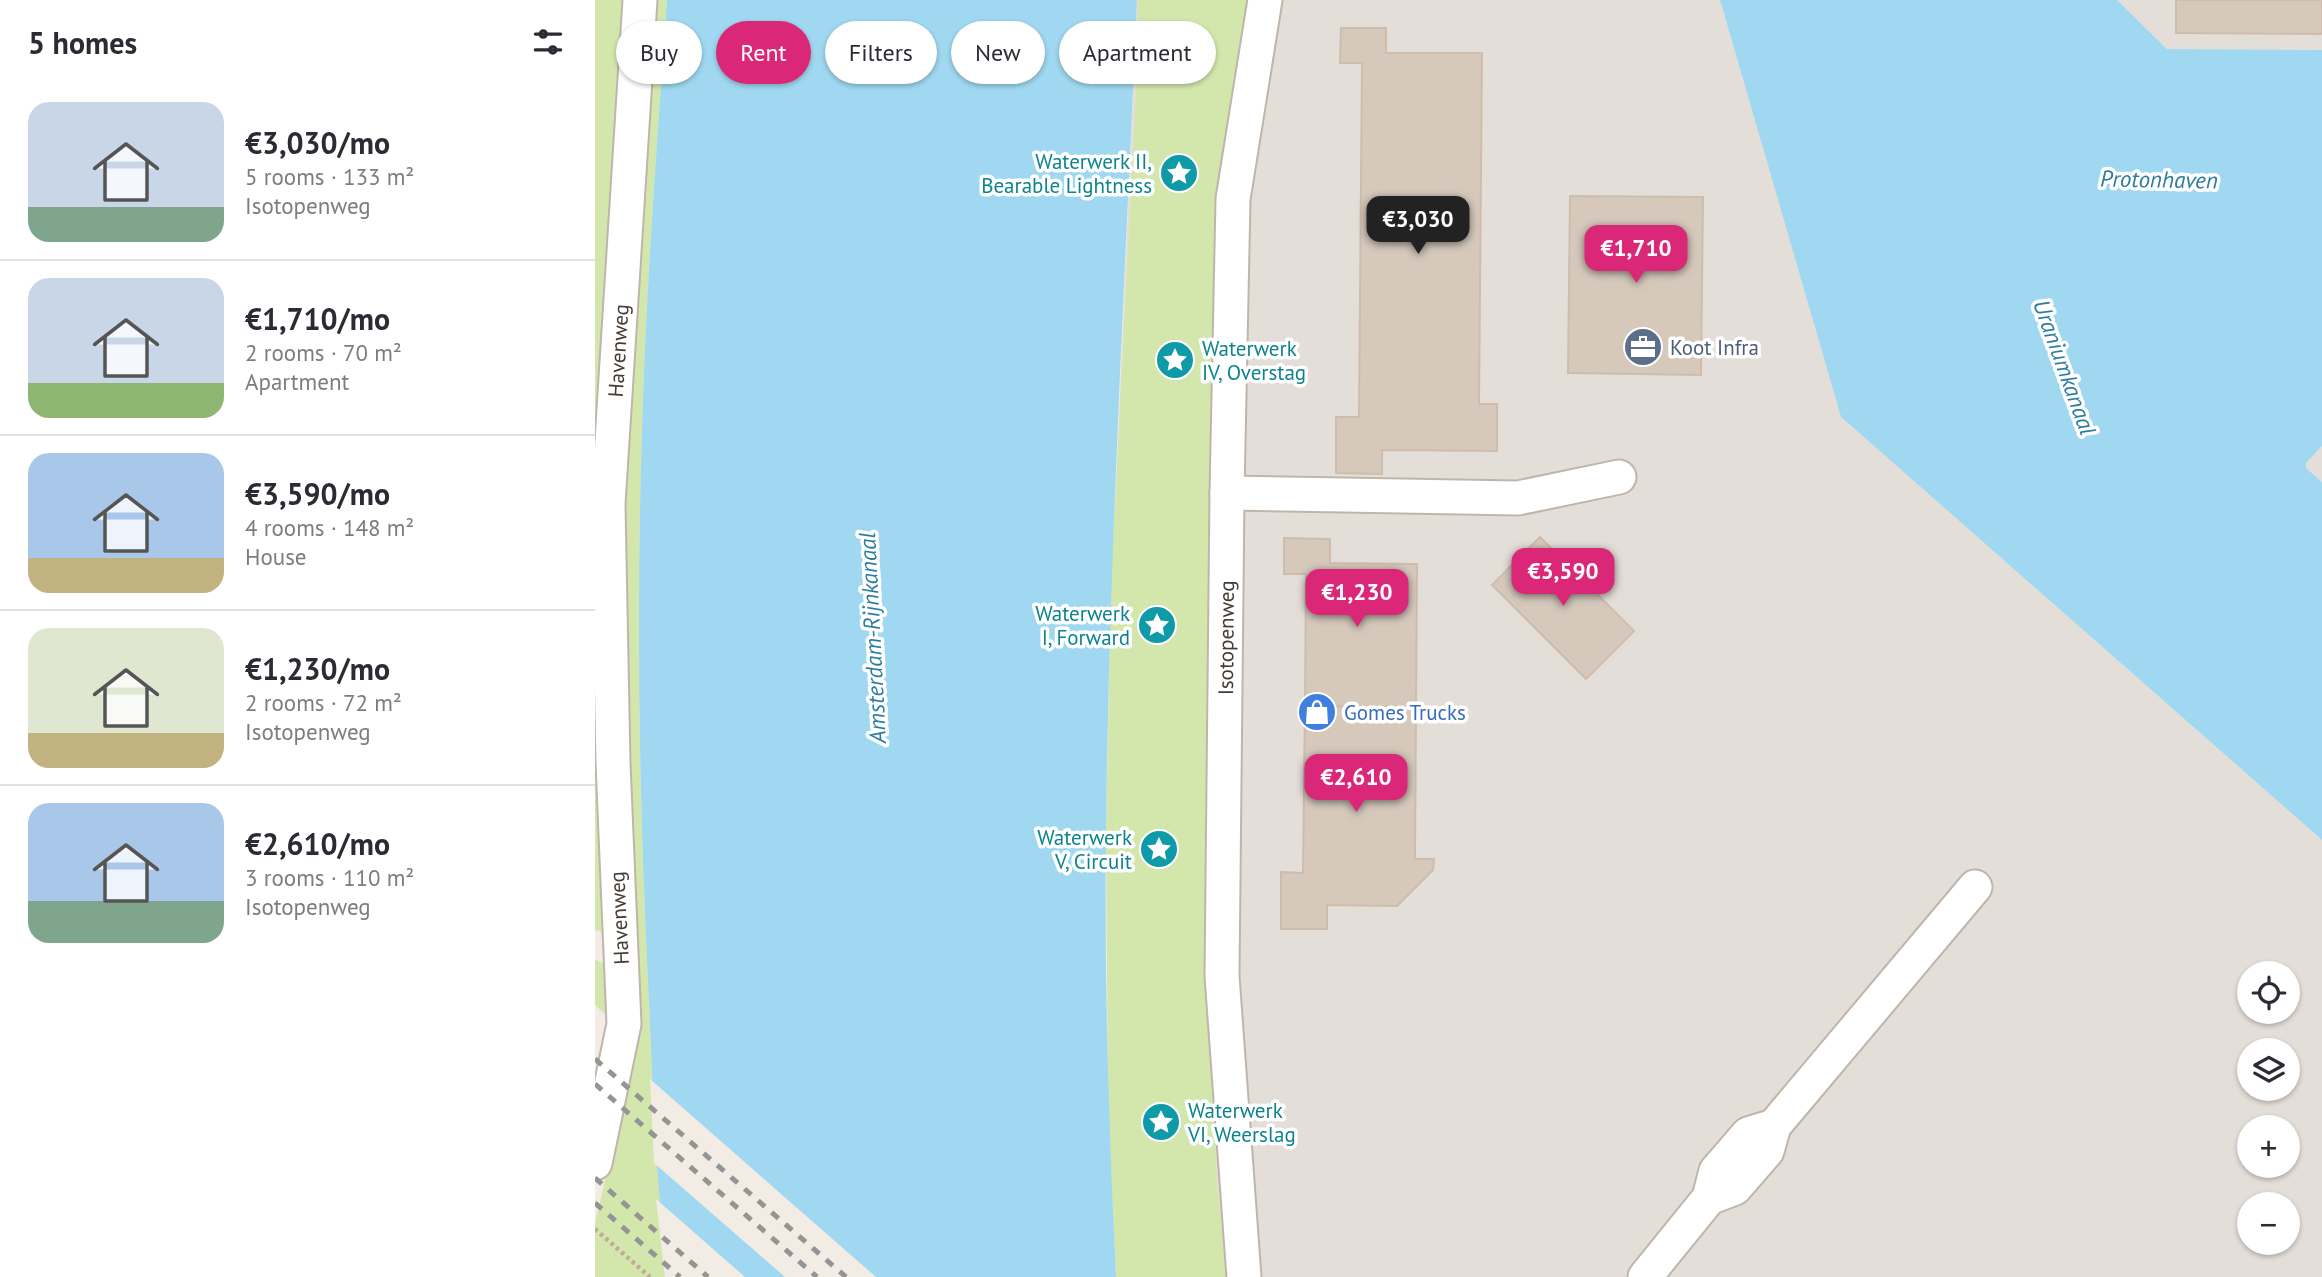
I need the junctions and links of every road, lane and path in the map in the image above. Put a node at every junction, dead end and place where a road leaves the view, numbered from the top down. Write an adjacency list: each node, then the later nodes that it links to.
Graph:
1 (640, 0): 6 (street, Havenweg)
2 (1265, 0): 4 (street, Isotopenweg)
3 (1619, 477): 4 (street)
4 (1227, 493): 9 (street, Isotopenweg)
5 (1975, 887): 10 (street)
6 (595, 1163)
7 (595, 1229): 8 (path)
8 (650, 1277)
9 (1244, 1277)
10 (1645, 1277)

